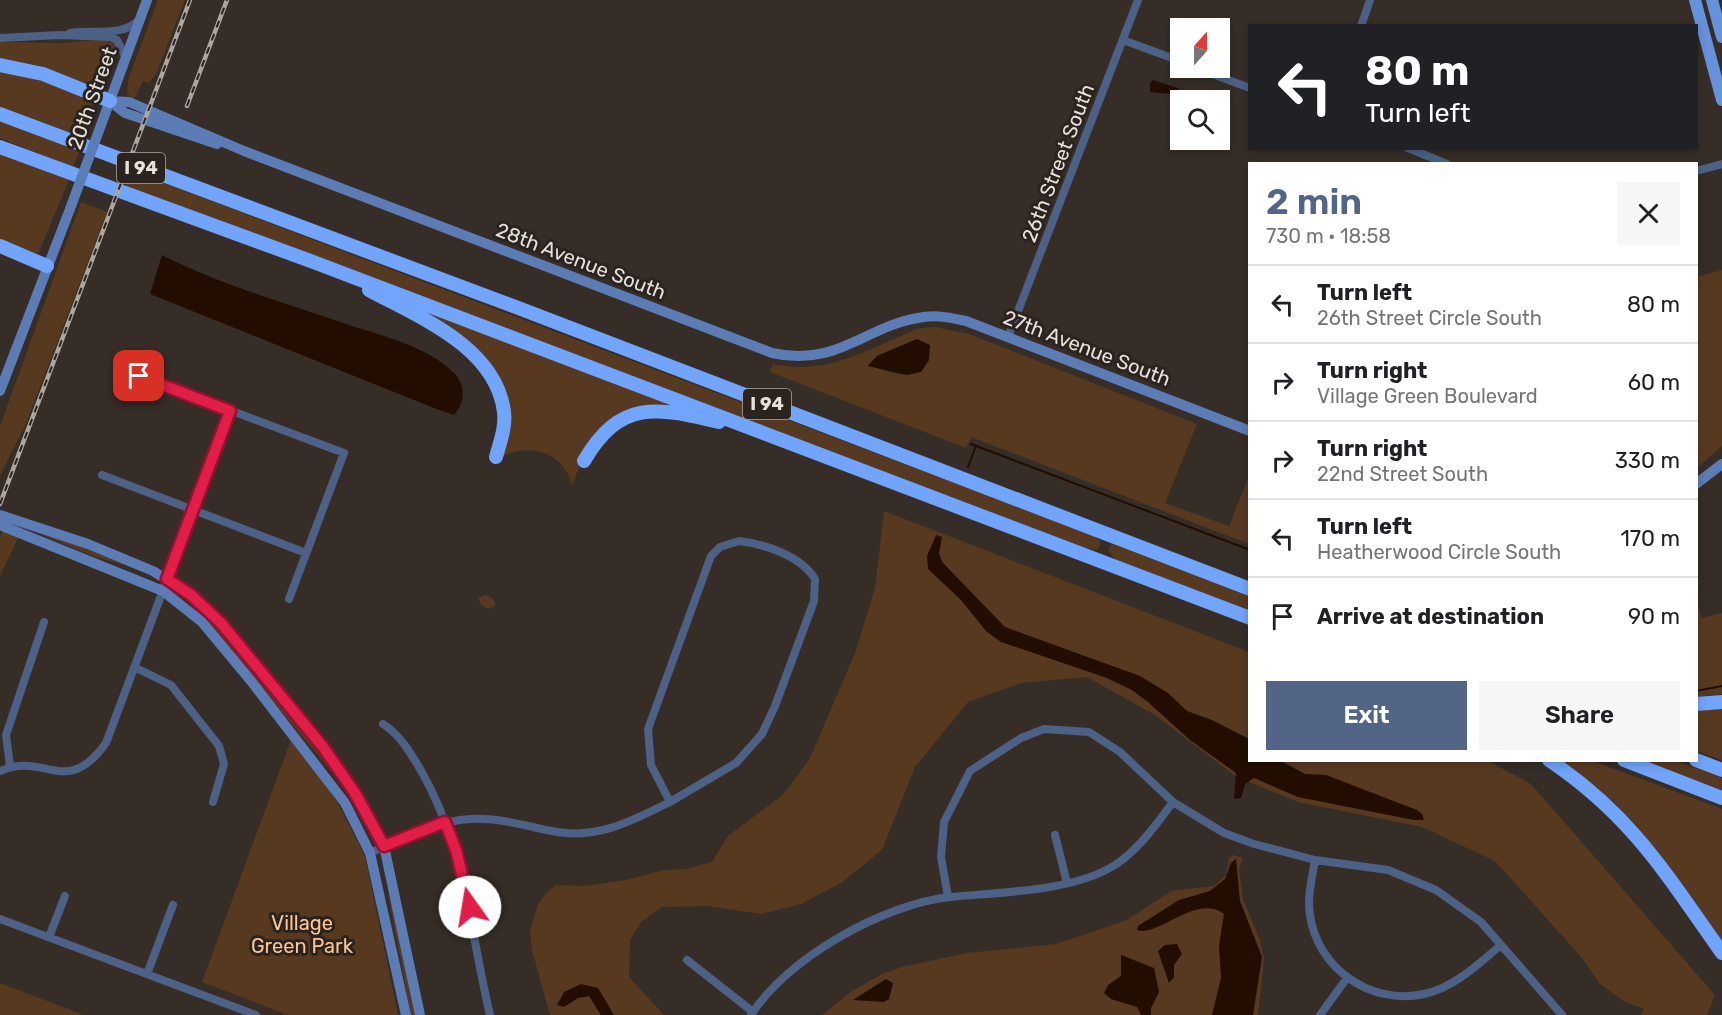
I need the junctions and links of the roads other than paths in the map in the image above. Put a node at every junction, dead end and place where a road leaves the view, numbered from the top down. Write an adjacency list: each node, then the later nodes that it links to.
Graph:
1 (147, 0): 6 (street, 20th Street)
2 (1138, 0): 11 (street, 26th Street South)
3 (1370, 0): 7 (street)
4 (1695, 0): 17 (main road)
5 (1712, 0): 9 (main road)
6 (140, 19): 8 (street); 12 (street, 20th Street)
7 (1362, 24)
8 (60, 35): 10 (street); 12 (street)
9 (1722, 37)
10 (0, 38)
11 (1124, 40): 13 (street); 29 (street, 26th Street South)
12 (126, 58): 18 (street, 20th Street)
13 (1170, 58)
14 (0, 65): 18 (highway)
15 (1223, 78): 16 (street)
16 (1248, 87)
17 (1722, 100)
18 (110, 101): 27 (street, 20th Street, bridge); 28 (street, 28th Avenue South)
19 (0, 114): 45 (highway, I 94)
20 (0, 147): 26 (highway, I 94)
21 (1413, 150): 22 (street)
22 (1442, 162)
23 (1722, 164): 24 (street)
24 (1698, 170)
25 (0, 246): 27 (highway)
26 (316, 263): 34 (highway, I 94); 35 (highway)
27 (47, 266): 31 (street, 20th Street)
28 (908, 320): 29 (street, 27th Avenue South)
29 (1008, 337): 33 (street, 27th Avenue South)
30 (139, 376): 32 (street)
31 (0, 391)
32 (230, 411): 40 (street); 43 (street)
33 (1248, 430)
34 (774, 435): 36 (highway); 48 (highway, I 94)
35 (496, 457)
36 (584, 460)
37 (1722, 464): 39 (street)
38 (102, 475): 40 (street)
39 (1698, 482)
40 (193, 510): 43 (street); 44 (street)
41 (0, 515): 44 (street)
42 (0, 525): 46 (street)
43 (306, 553): 47 (street)
44 (167, 579): 46 (street); 66 (street)
45 (1248, 588)
46 (163, 591): 50 (street); 67 (street)
47 (289, 599)
48 (1248, 617)
49 (44, 622): 57 (street)
50 (134, 668): 57 (street); 61 (street)
51 (1722, 702): 52 (highway)
52 (1698, 704)
53 (383, 724): 64 (street)
54 (1698, 761): 58 (highway)
55 (1553, 762): 76 (highway)
56 (1629, 762): 60 (highway)
57 (10, 766): 59 (street)
58 (1722, 770)
59 (0, 771)
60 (1722, 798)
61 (213, 802)
62 (670, 802): 62 (street); 64 (street)
63 (1173, 802): 68 (street); 69 (street); 71 (street)
64 (445, 822): 66 (street); 84 (street)
65 (1055, 835): 69 (street)
66 (384, 846): 67 (street); 83 (street)
67 (370, 853): 82 (street)
68 (1315, 860): 75 (street); 79 (street)
69 (1067, 883): 71 (street)
70 (65, 896): 74 (street)
71 (948, 897): 80 (street)
72 (173, 905): 78 (street)
73 (0, 919): 74 (street)
74 (49, 938): 78 (street)
75 (1501, 945): 79 (street); 86 (street)
76 (1722, 952)
77 (687, 960): 80 (street)
78 (147, 974): 81 (street)
79 (1347, 978): 85 (street)
80 (752, 1013)
81 (256, 1015)
82 (406, 1015)
83 (420, 1015)
84 (490, 1015)
85 (1320, 1015)
86 (1562, 1015)

